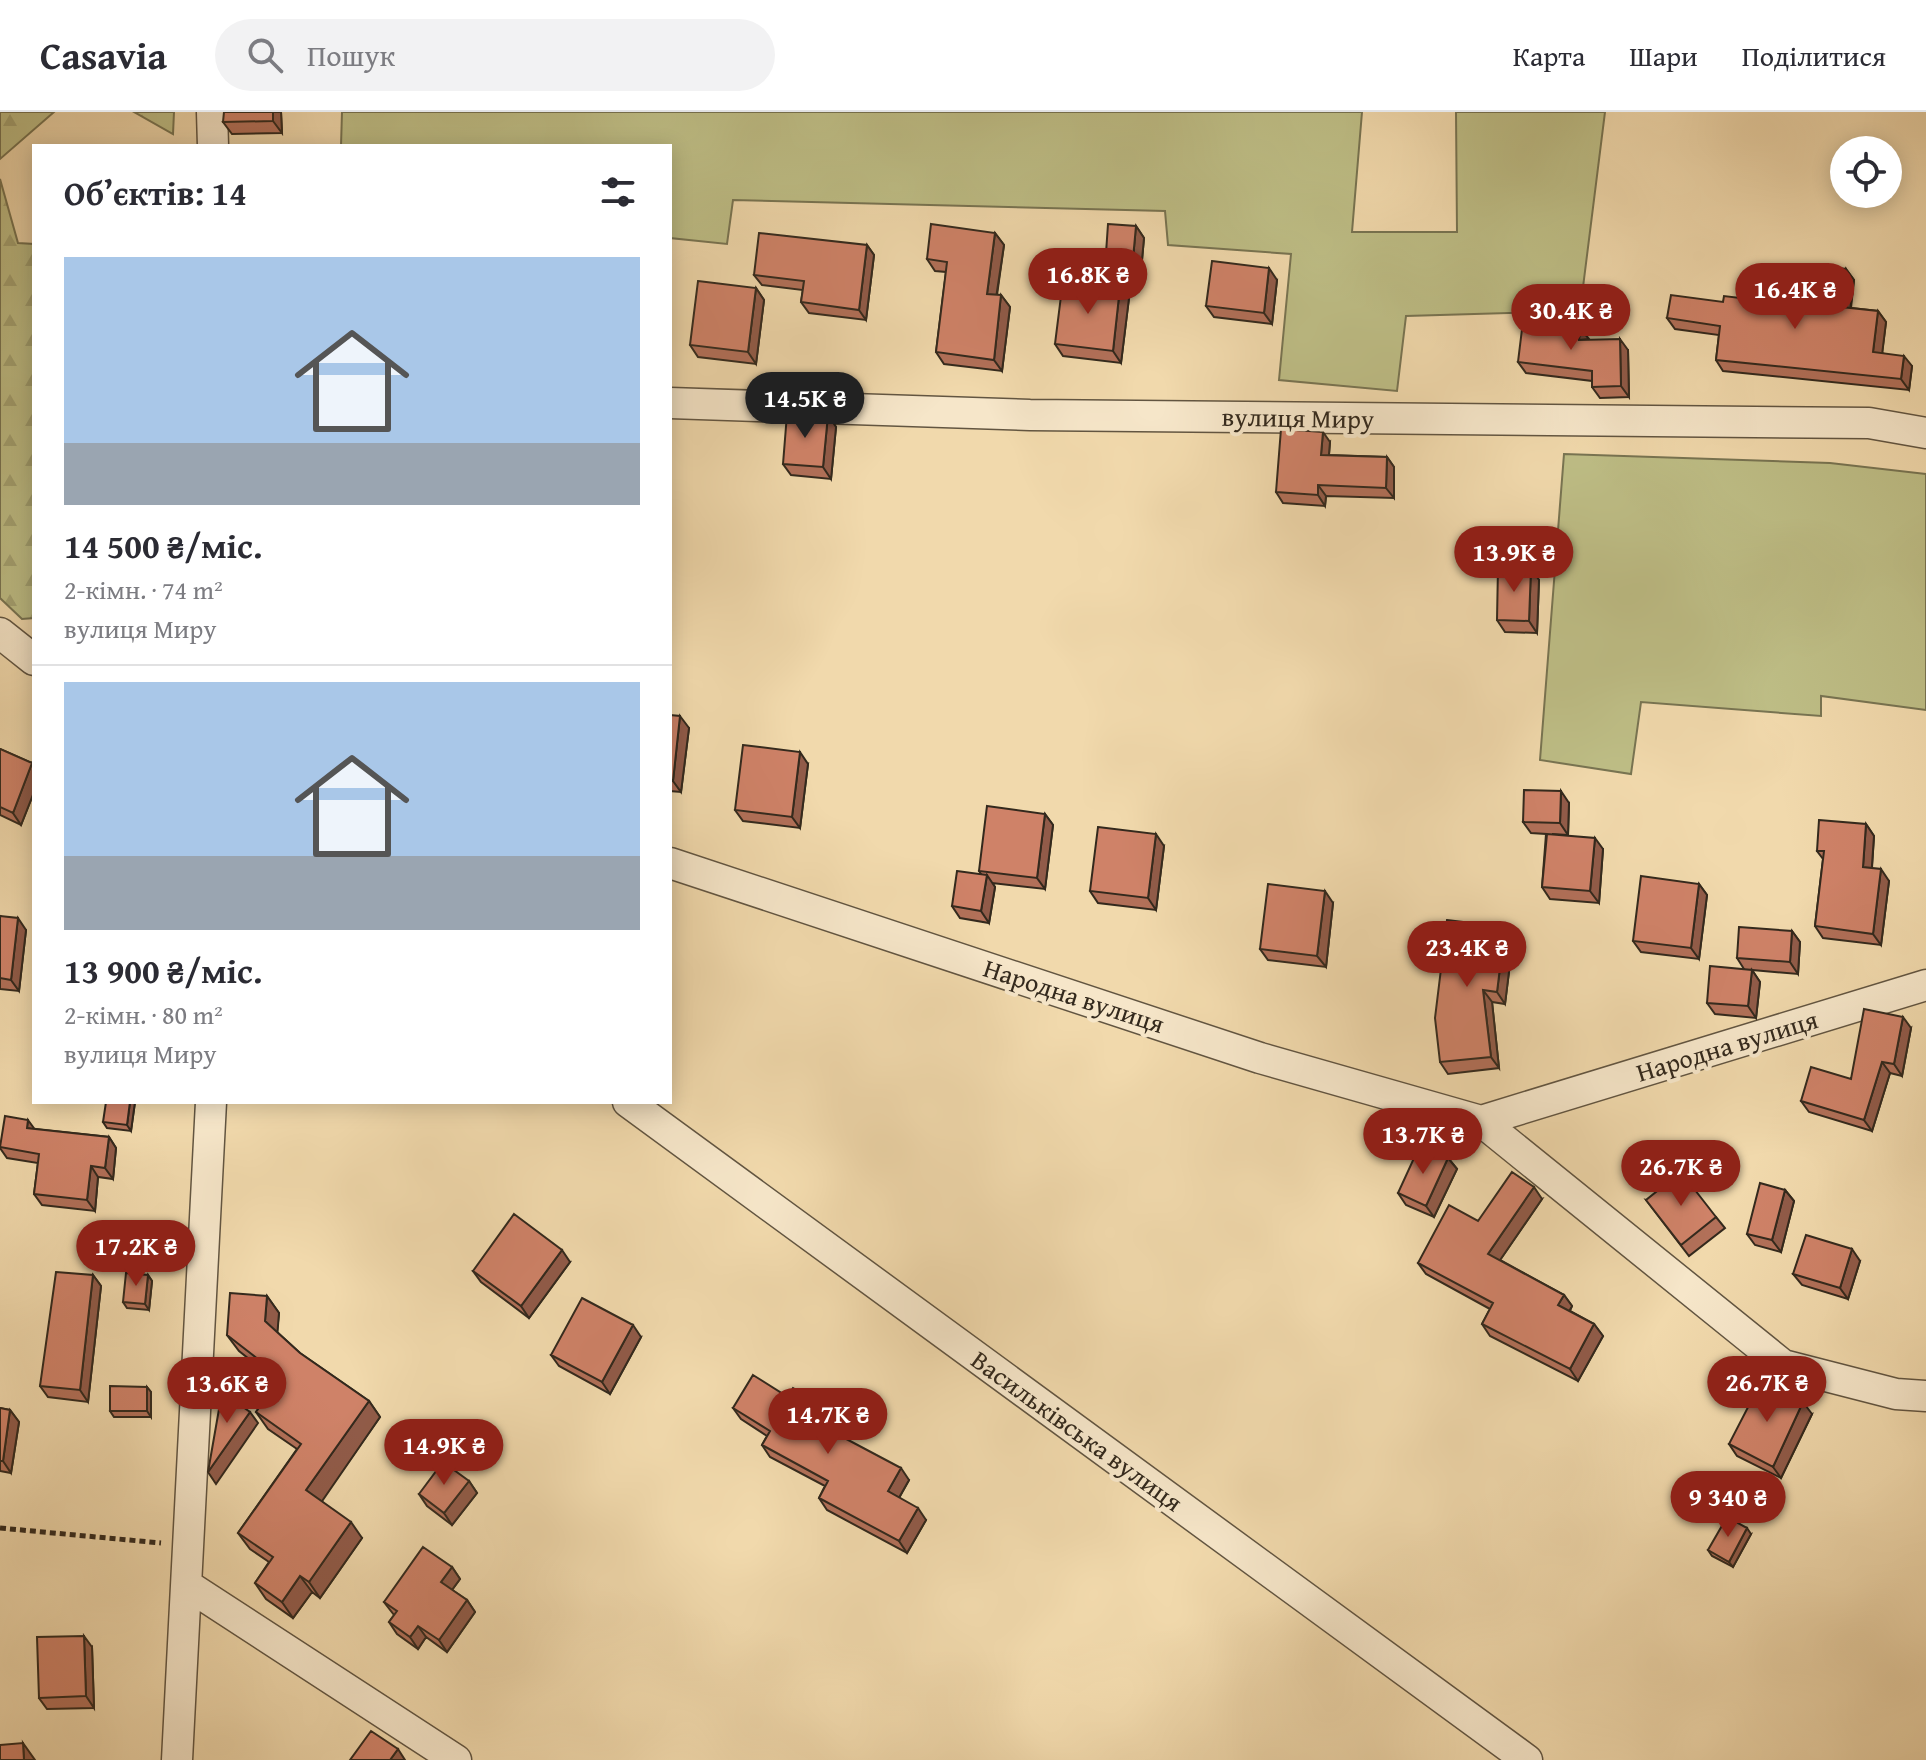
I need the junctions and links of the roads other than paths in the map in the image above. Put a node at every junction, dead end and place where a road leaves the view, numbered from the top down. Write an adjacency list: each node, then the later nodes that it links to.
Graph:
1 (212, 112): 2 (street)
2 (213, 144)
3 (672, 403): 4 (street, вулиця Миру)
4 (1926, 433)
5 (0, 633): 6 (street)
6 (32, 658)
7 (672, 864): 11 (street, Народна вулиця)
8 (1926, 985): 11 (street, Народна вулиця)
9 (211, 1104): 13 (street)
10 (631, 1104): 16 (street, Васильківська вулиця)
11 (1481, 1121): 12 (street, Народна вулиця)
12 (1926, 1396)
13 (187, 1585): 14 (street); 15 (street)
14 (177, 1760)
15 (456, 1760)
16 (1527, 1760)

